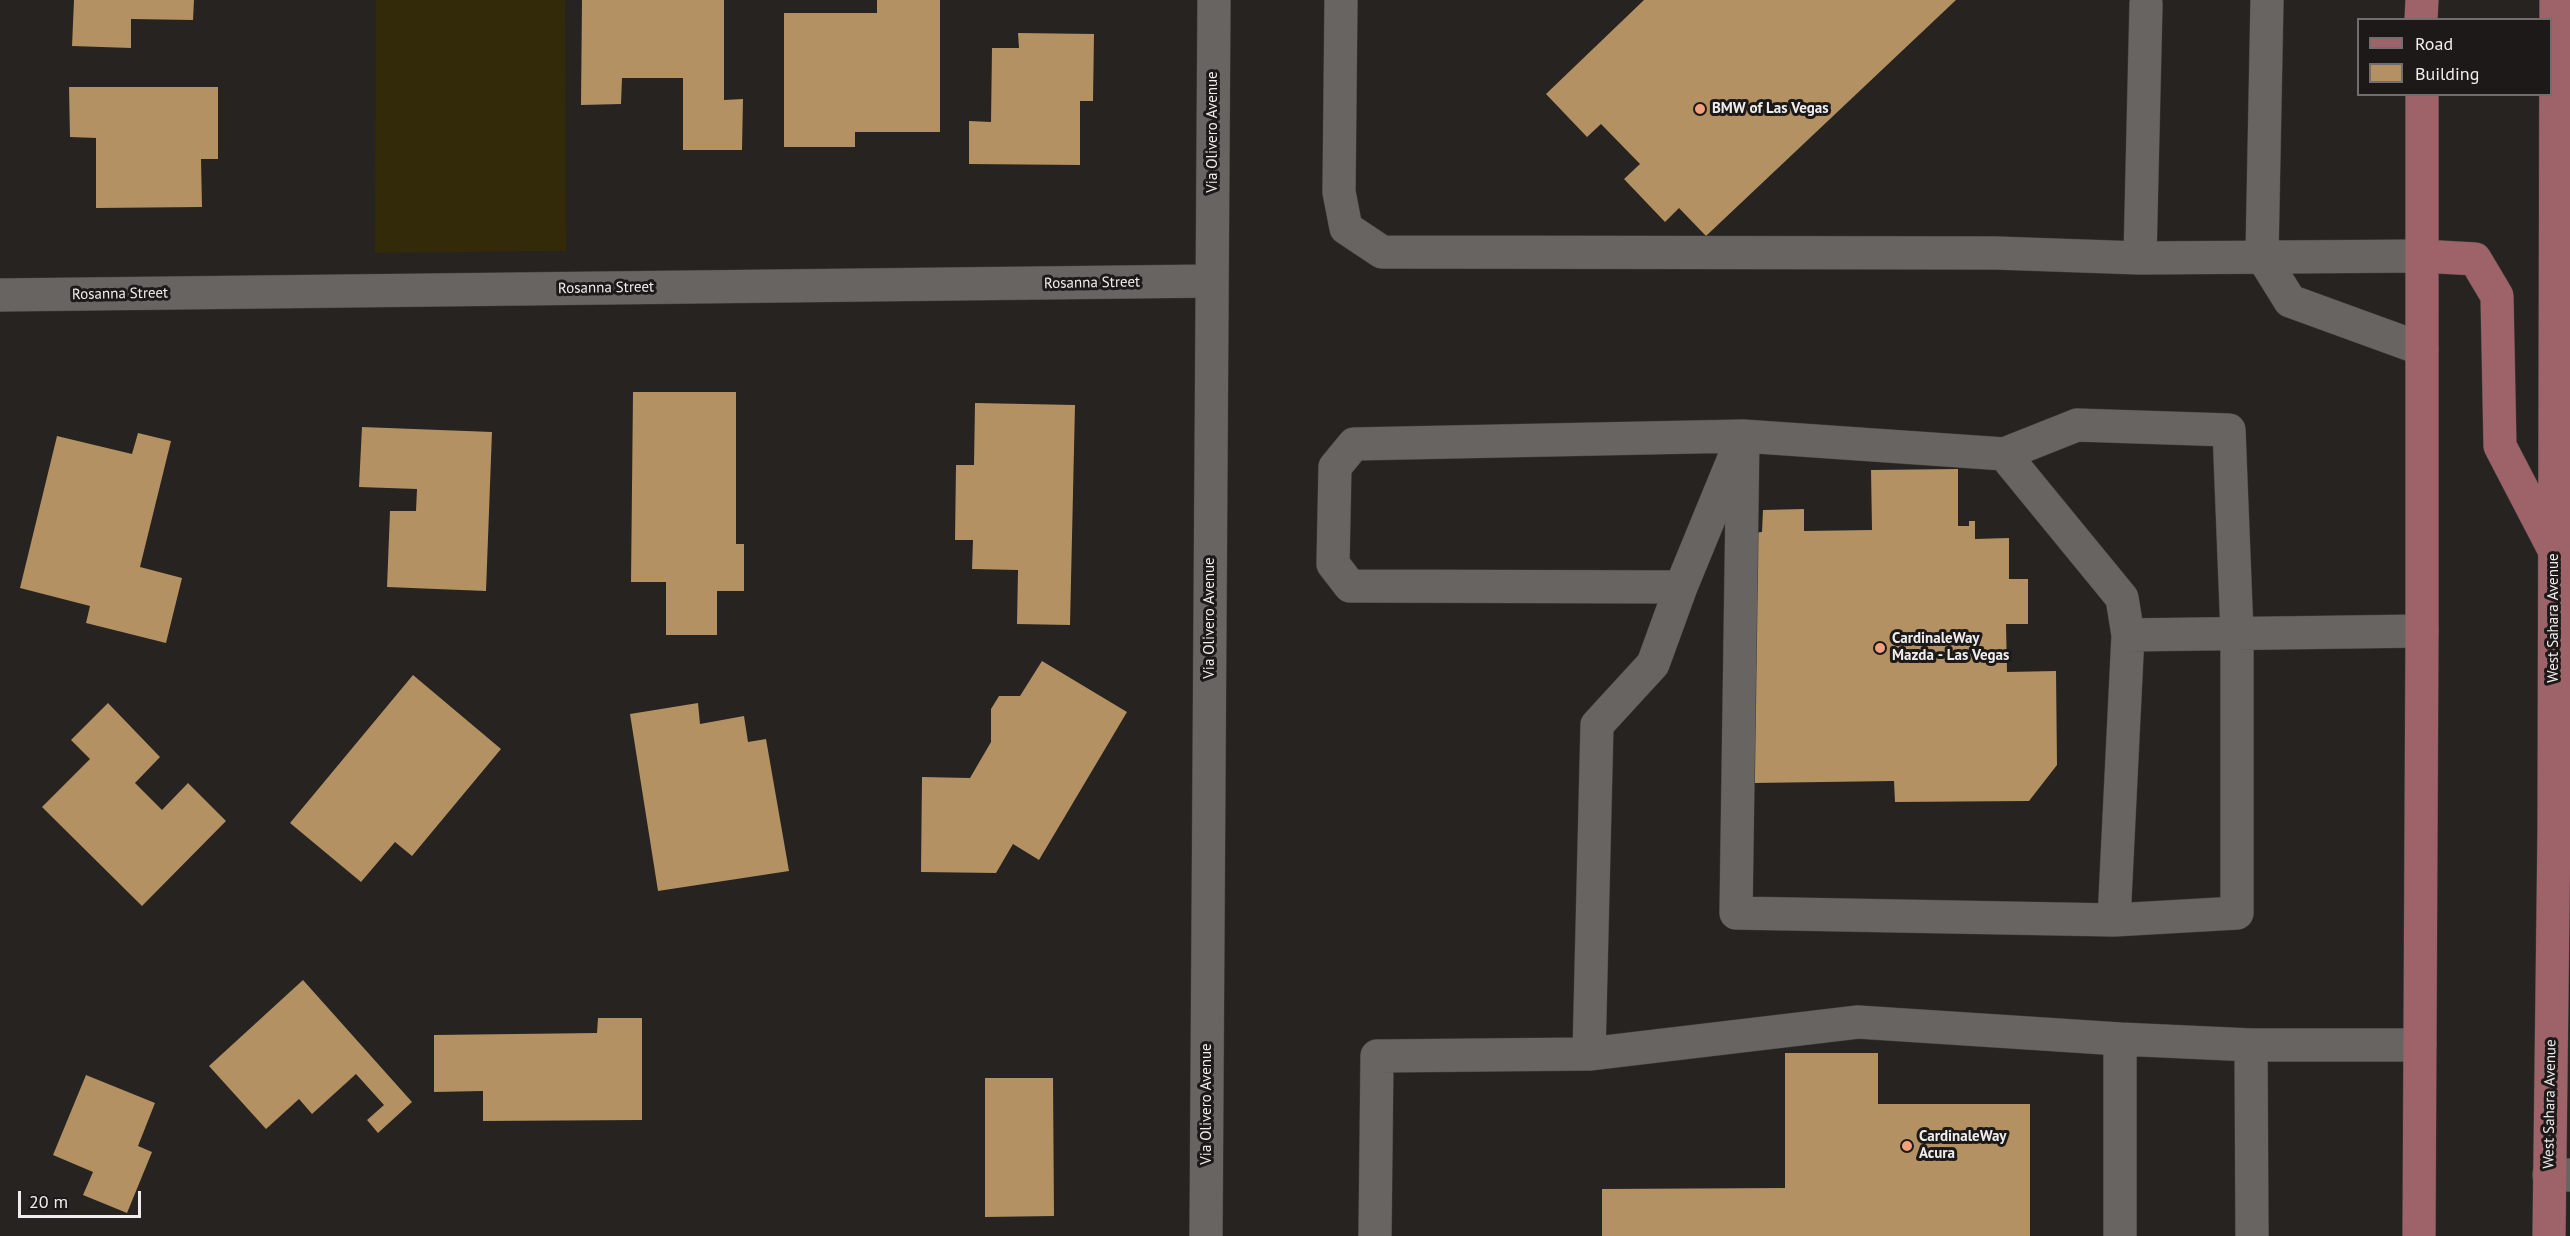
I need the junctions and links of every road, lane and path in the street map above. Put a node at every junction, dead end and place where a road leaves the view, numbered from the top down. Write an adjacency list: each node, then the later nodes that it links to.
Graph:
1 (1214, 0): 12 (street, Via Olivero Avenue)
2 (1341, 0): 11 (street)
3 (2267, 0): 10 (street)
4 (2422, 0): 7 (main road)
5 (2146, 4): 11 (street)
6 (2560, 9): 17 (main road, West Sahara Avenue)
7 (2421, 18)
8 (2422, 96): 9 (main road)
9 (2422, 255): 10 (street); 14 (main road); 17 (main road)
10 (2262, 256): 11 (street); 14 (street)
11 (2140, 258)
12 (1212, 281): 13 (street, Rosanna Street); 29 (street, Via Olivero Avenue)
13 (0, 295)
14 (2422, 349): 19 (main road)
15 (1743, 436): 16 (street); 18 (street); 18 (street); 23 (street)
16 (2004, 454): 20 (street); 21 (street)
17 (2562, 550): 22 (main road, West Sahara Avenue)
18 (1681, 587): 27 (street)
19 (2422, 631): 20 (street); 26 (main road)
20 (2237, 633): 21 (street); 23 (street)
21 (2128, 635): 23 (street)
22 (2562, 846): 28 (main road, West Sahara Avenue)
23 (2114, 920)
24 (2120, 1039): 25 (street); 27 (street); 31 (street)
25 (2250, 1045): 26 (street); 32 (street)
26 (2420, 1045): 33 (main road)
27 (1589, 1054): 30 (street)
28 (2559, 1175): 34 (main road, West Sahara Avenue)
29 (1206, 1236)
30 (1375, 1236)
31 (2120, 1236)
32 (2252, 1236)
33 (2419, 1236)
34 (2549, 1236)

